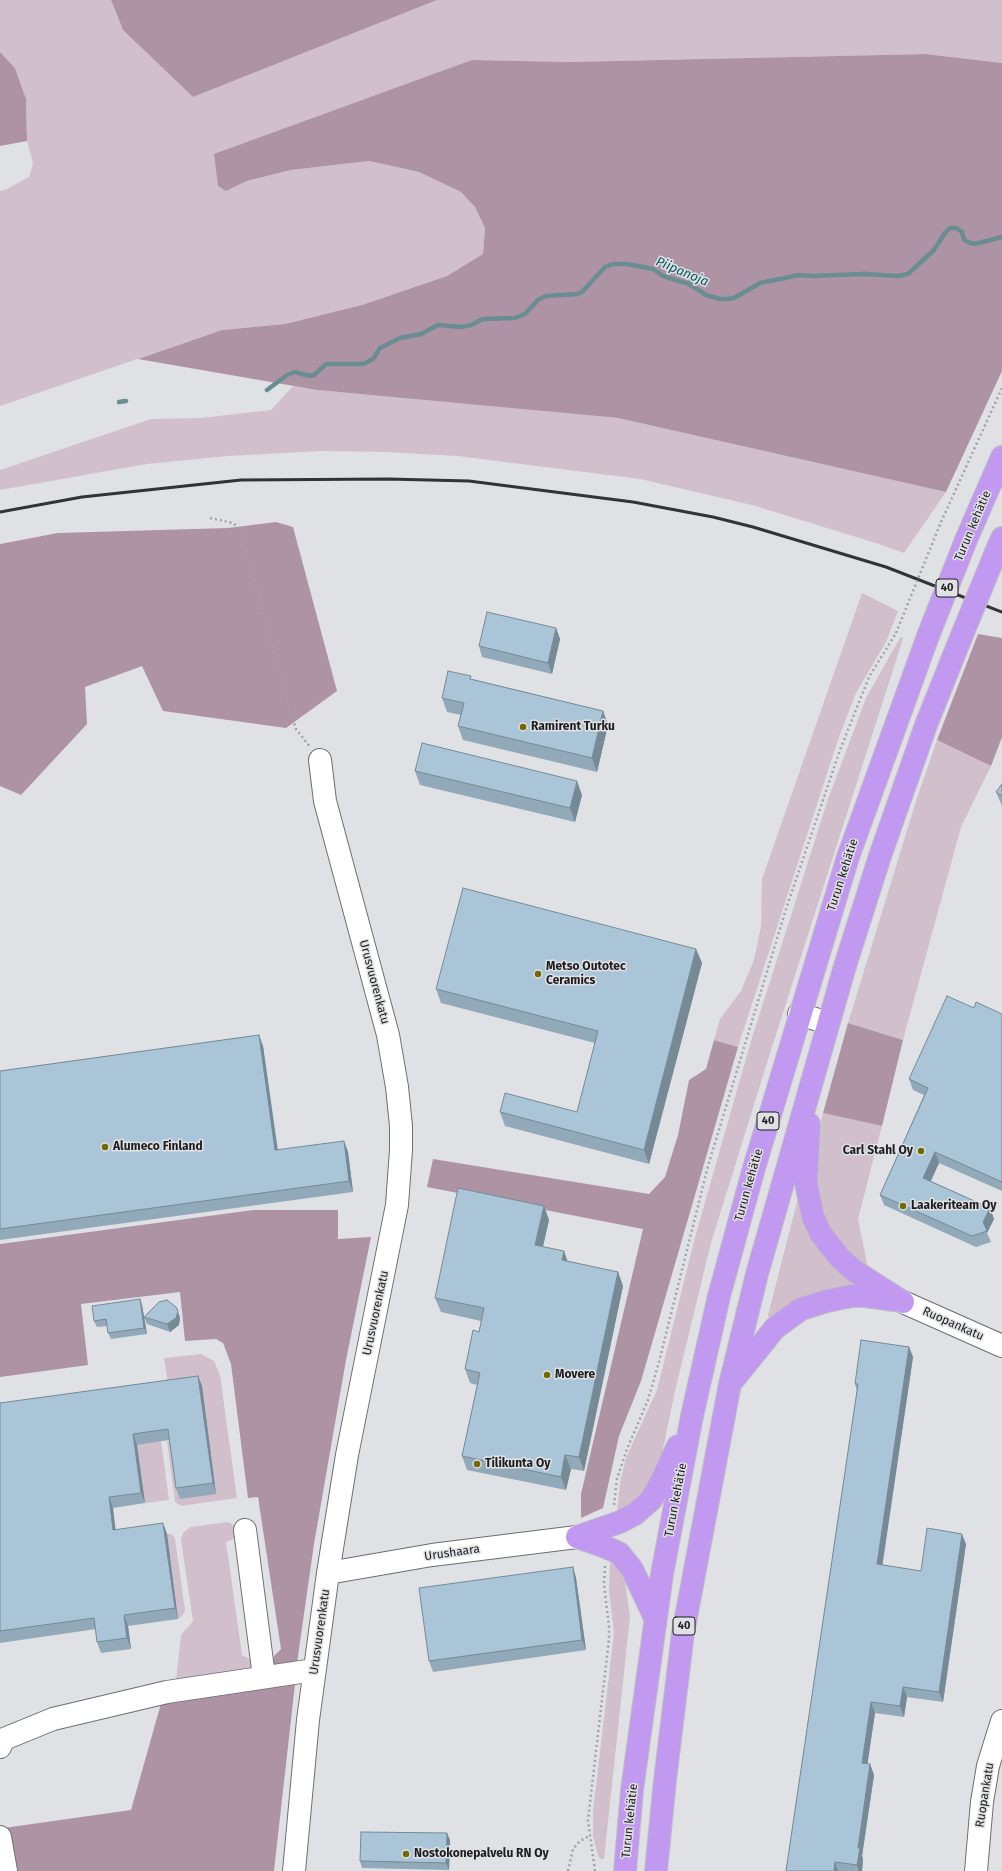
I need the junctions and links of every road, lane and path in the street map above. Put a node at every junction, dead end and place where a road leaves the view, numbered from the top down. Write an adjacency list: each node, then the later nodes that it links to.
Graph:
1 (1002, 388): 13 (path, bridge)
2 (1002, 458): 6 (highway, Turun kehätie / 40, bridge)
3 (210, 518): 5 (path)
4 (999, 545): 7 (highway, 40, bridge)
5 (320, 760): 17 (street, Urusvuorenkatu)
6 (799, 1014): 7 (street); 12 (highway, Turun kehätie / 40)
7 (828, 1023): 8 (highway, 40)
8 (813, 1076): 9 (highway); 11 (highway, 40)
9 (903, 1302): 10 (street, Ruopankatu); 11 (highway)
10 (1002, 1346)
11 (730, 1384): 30 (highway, 40)
12 (692, 1416): 15 (highway); 18 (highway, Turun kehätie / 40)
13 (613, 1512)
14 (245, 1530): 20 (street)
15 (577, 1537): 17 (street, Urushaara); 18 (highway)
16 (605, 1566): 23 (path)
17 (328, 1573): 19 (street, Urusvuorenkatu)
18 (655, 1618): 29 (highway, Turun kehätie / 40)
19 (314, 1670): 20 (street); 26 (street, Urusvuorenkatu)
20 (264, 1677): 22 (street)
21 (1002, 1721): 31 (street, Ruopankatu)
22 (0, 1747)
23 (589, 1836): 27 (path); 28 (path)
24 (0, 1837): 25 (street)
25 (6, 1871)
26 (294, 1871)
27 (568, 1871)
28 (594, 1871)
29 (625, 1871)
30 (656, 1871)
31 (976, 1871)

